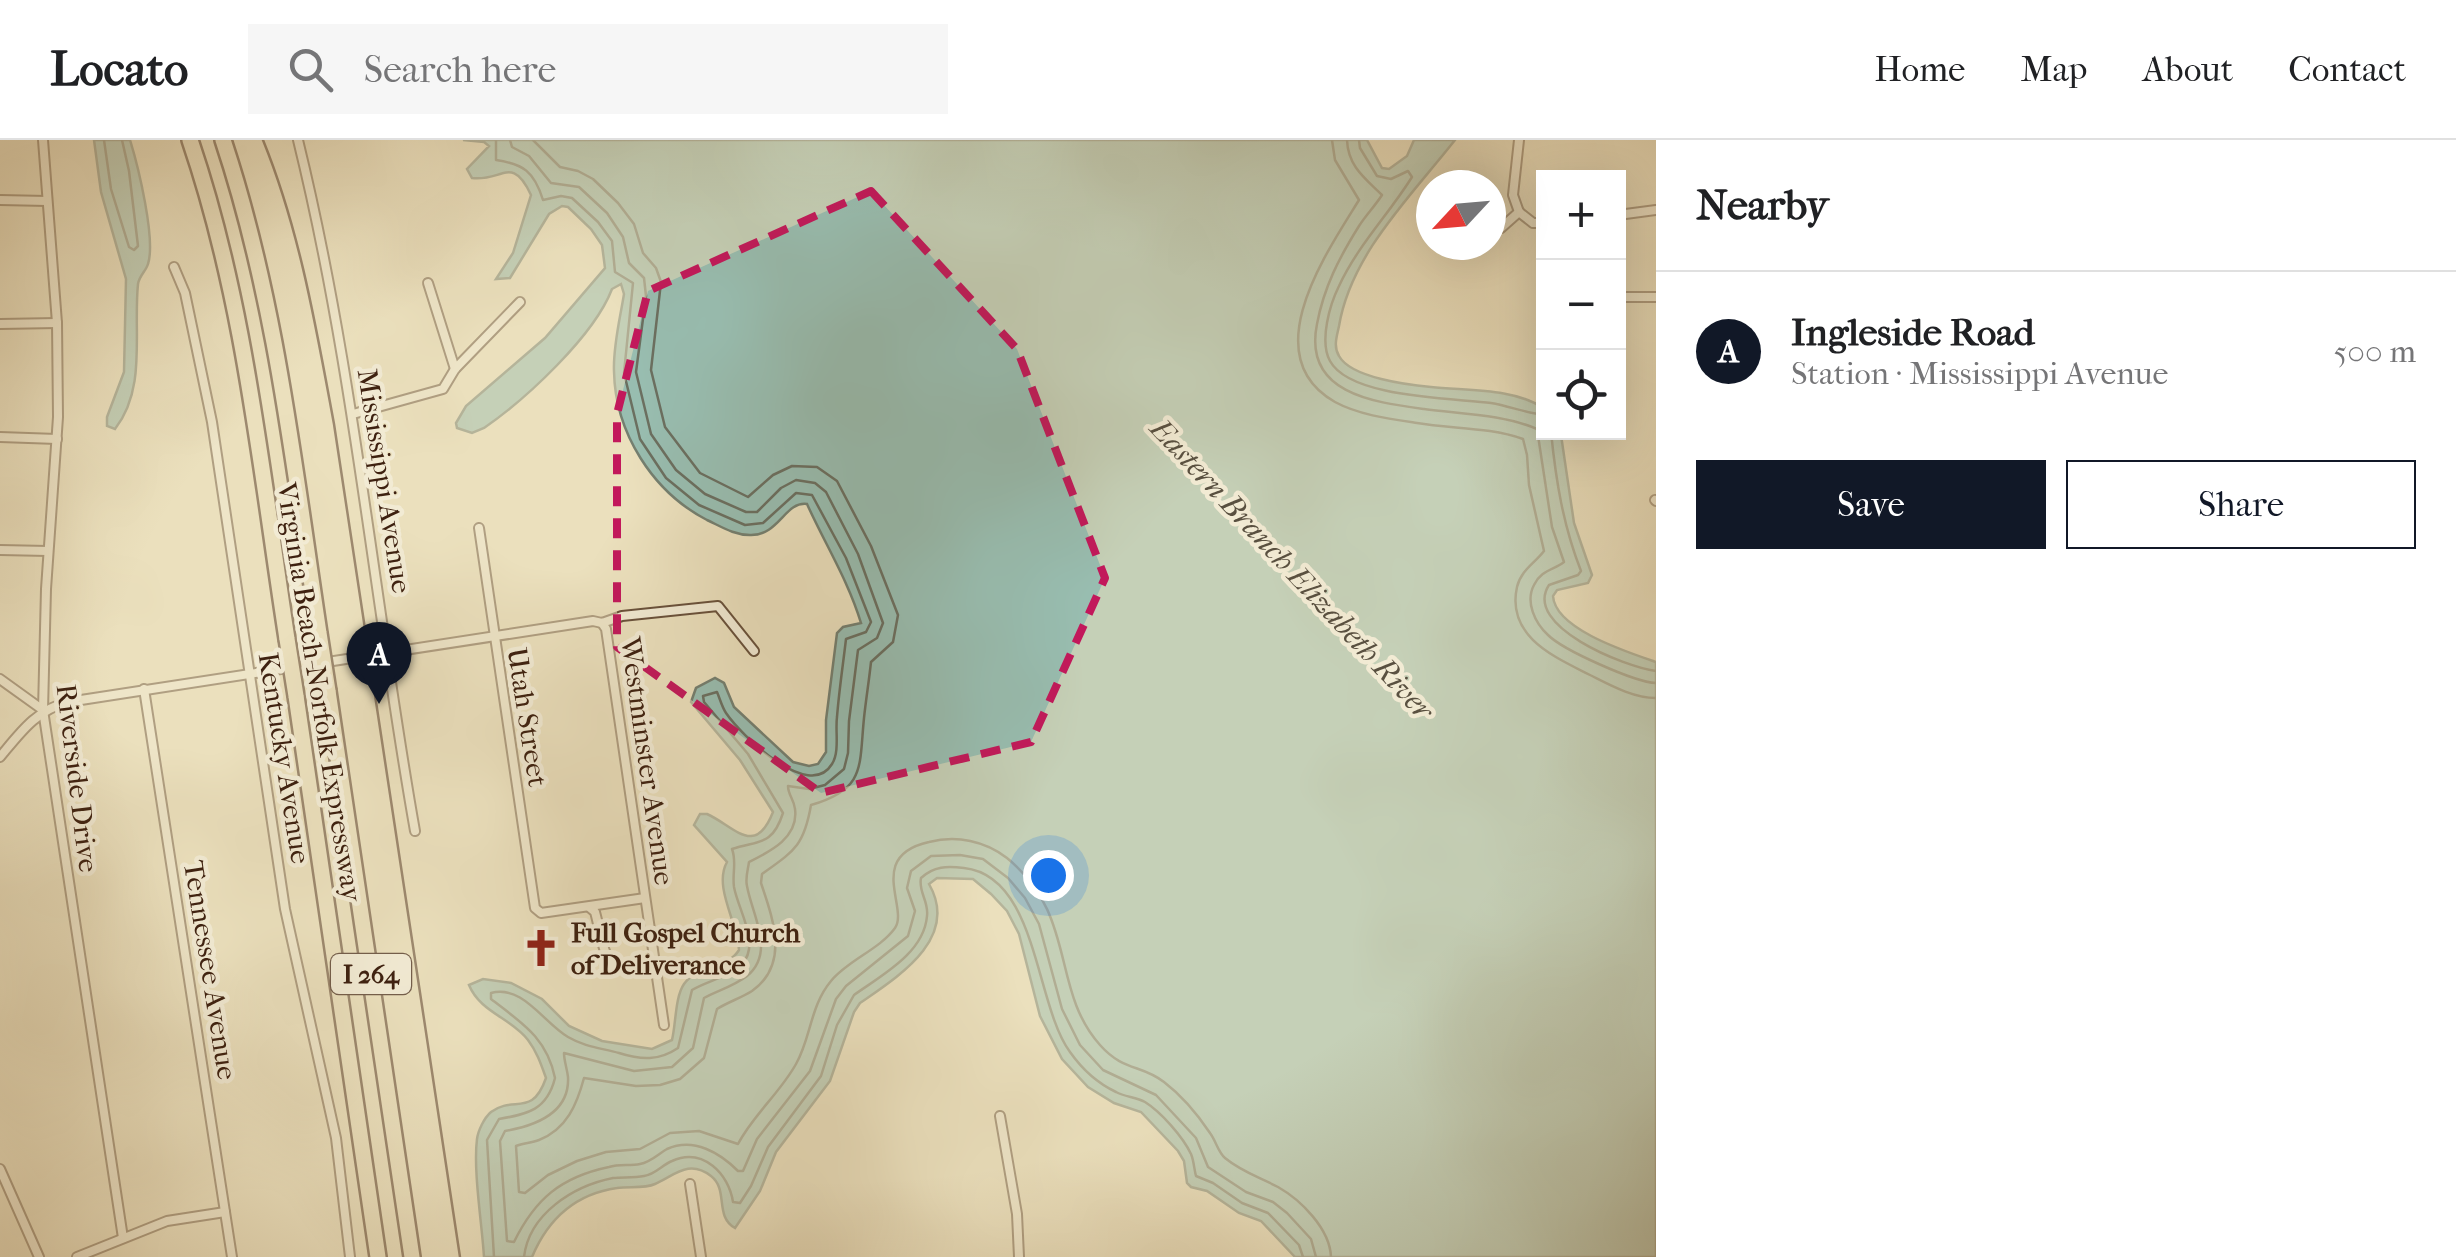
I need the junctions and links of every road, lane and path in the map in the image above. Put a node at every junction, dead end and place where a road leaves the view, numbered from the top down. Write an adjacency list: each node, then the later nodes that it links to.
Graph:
1 (43, 140): 7 (street, Riverside Drive)
2 (190, 140): 50 (highway, Virginia Beach-Norfolk Expressway / I 264, bridge)
3 (223, 140): 51 (highway, Virginia Beach-Norfolk Expressway / I 264, bridge)
4 (298, 140): 21 (street, Mississippi Avenue)
5 (1519, 140): 9 (street)
6 (0, 200): 7 (street)
7 (47, 201): 18 (street, Riverside Drive)
8 (1656, 210): 10 (street)
9 (1519, 212): 11 (street); 12 (street)
10 (1626, 214)
11 (1536, 223)
12 (1506, 224)
13 (174, 267): 31 (street, Kentucky Avenue)
14 (428, 284): 20 (street)
15 (1626, 296): 16 (street)
16 (1656, 297)
17 (520, 302): 20 (street)
18 (57, 323): 19 (street); 23 (street, Riverside Drive)
19 (0, 324)
20 (455, 370): 21 (street)
21 (353, 414): 30 (street, Mississippi Avenue)
22 (0, 437): 23 (street)
23 (56, 439): 26 (street, Riverside Drive)
24 (479, 528): 28 (street, Utah Street)
25 (0, 550): 26 (street)
26 (48, 550): 34 (street, Riverside Drive)
27 (602, 623): 28 (street); 29 (street); 37 (street, Westminster Avenue)
28 (493, 636): 30 (street); 38 (street, Utah Street)
29 (754, 651)
30 (387, 653): 31 (street); 36 (street, Mississippi Avenue)
31 (249, 673): 33 (street); 49 (street, Kentucky Avenue)
32 (0, 679): 34 (street)
33 (144, 690): 34 (street); 44 (street, Tennessee Avenue)
34 (43, 710): 35 (street); 45 (street, Riverside Drive)
35 (0, 757)
36 (415, 831)
37 (645, 898): 38 (street); 39 (street, Westminster Avenue)
38 (587, 906): 39 (street)
39 (656, 969): 40 (street, Westminster Avenue)
40 (664, 1025)
41 (1000, 1116): 53 (street)
42 (0, 1170): 46 (street)
43 (690, 1184): 52 (street)
44 (225, 1212): 45 (street); 48 (street, Tennessee Avenue)
45 (124, 1238): 47 (street)
46 (39, 1257)
47 (77, 1257)
48 (232, 1257)
49 (350, 1257)
50 (378, 1257)
51 (412, 1257)
52 (701, 1257)
53 (1019, 1257)

